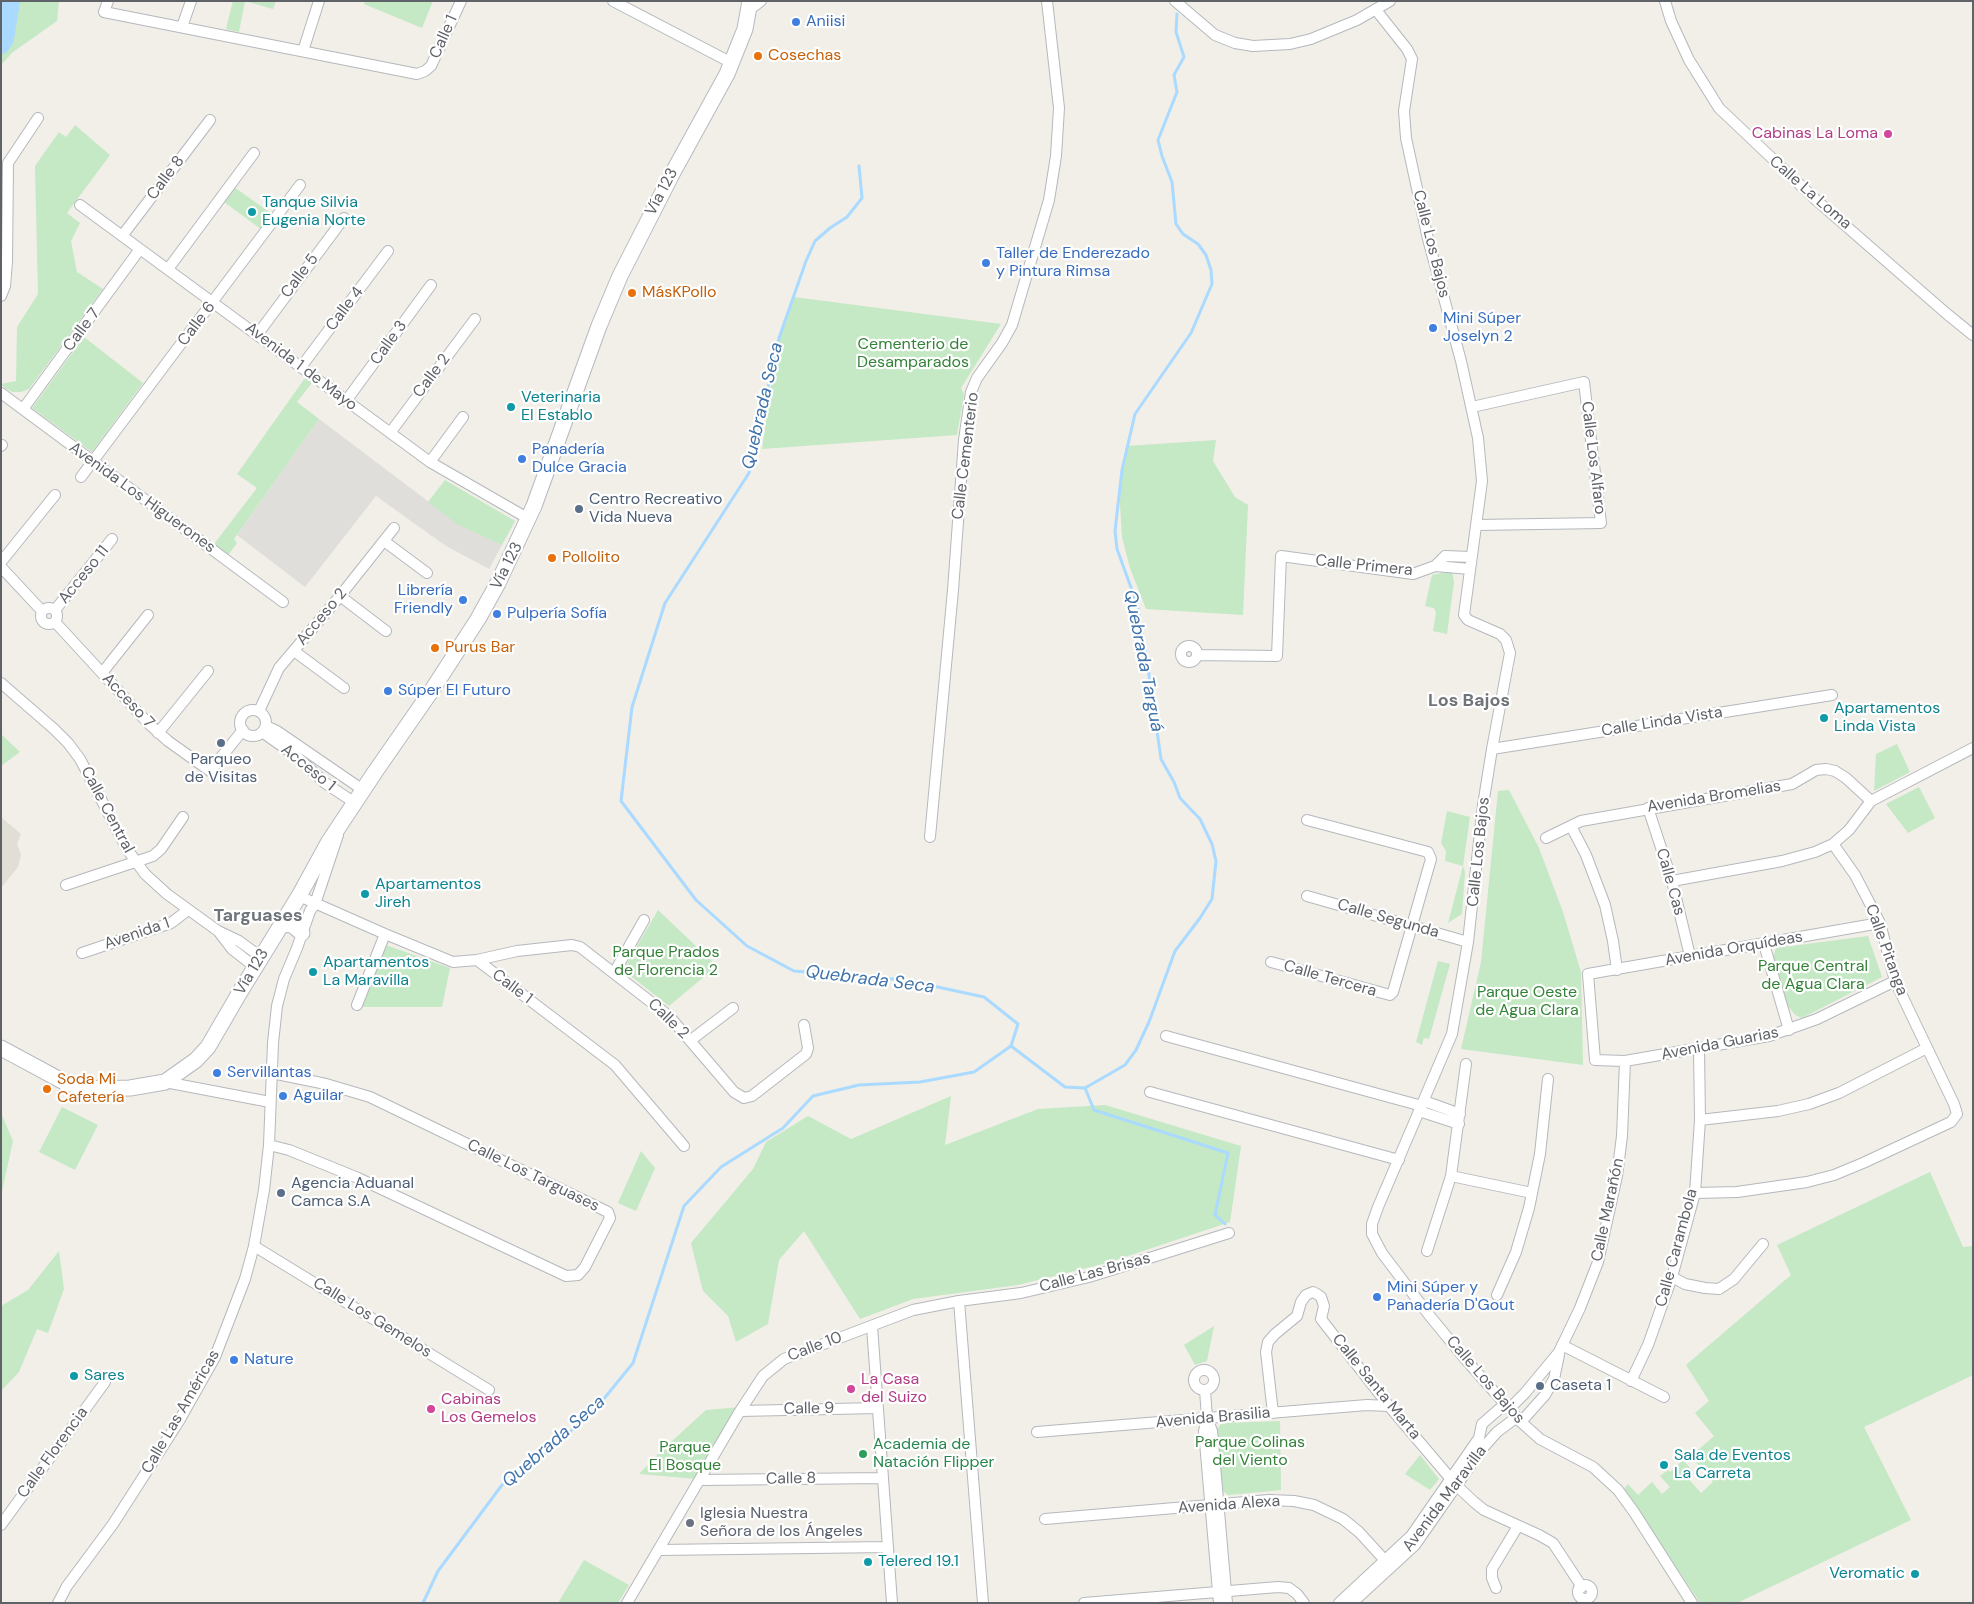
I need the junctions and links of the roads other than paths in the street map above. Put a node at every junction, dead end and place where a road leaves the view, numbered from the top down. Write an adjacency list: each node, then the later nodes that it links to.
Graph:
1 (108, 1): 12 (street)
2 (191, 1): 12 (street)
3 (319, 1): 13 (street)
4 (461, 1): 13 (street, Calle 1)
5 (613, 1): 14 (street)
6 (1047, 1): 83 (street, Calle Cementerio)
7 (1175, 1): 11 (street)
8 (1390, 1): 11 (street)
9 (1665, 1): 30 (street, Calle La Loma)
10 (753, 4): 14 (main road, Vía 123)
11 (1376, 10): 34 (street, Calle Los Bajos)
12 (182, 27): 13 (street)
13 (303, 51)
14 (732, 63): 42 (main road, Vía 123)
15 (38, 118): 26 (street)
16 (210, 120): 21 (street, Calle 8)
17 (254, 153): 24 (street)
18 (300, 186): 27 (street, Calle 6)
19 (80, 205): 21 (street, Avenida 1 de Mayo)
20 (344, 218): 29 (street, Calle 5)
21 (122, 236): 22 (street, Avenida 1 de Mayo)
22 (140, 249): 24 (street, Avenida 1 de Mayo); 35 (street, Calle 7)
23 (388, 251): 31 (street, Calle 4)
24 (168, 269): 27 (street, Avenida 1 de Mayo)
25 (431, 285): 33 (street, Calle 3)
26 (1, 296)
27 (213, 302): 29 (street, Avenida 1 de Mayo); 38 (street, Calle 6)
28 (475, 319): 37 (street, Calle 2)
29 (257, 334): 31 (street, Avenida 1 de Mayo)
30 (1973, 334)
31 (301, 367): 33 (street, Avenida 1 de Mayo)
32 (1, 393): 35 (street, Avenida Los Higuerones)
33 (346, 400): 37 (street, Avenida 1 de Mayo)
34 (1472, 407): 43 (street, Calle Los Bajos); 43 (street, Calle Los Alfaro)
35 (23, 409): 38 (street, Avenida Los Higuerones)
36 (463, 417): 39 (street)
37 (390, 433): 39 (street, Avenida 1 de Mayo)
38 (92, 462): 40 (street, Calle 6); 54 (street, Avenida Los Higuerones)
39 (430, 462): 42 (street, Avenida 1 de Mayo)
40 (81, 477)
41 (55, 494): 48 (street)
42 (529, 519): 76 (main road, Vía 123)
43 (1477, 525): 47 (street, Calle Los Bajos)
44 (394, 528): 46 (street, Acceso 2)
45 (112, 540): 55 (street, Acceso 11)
46 (384, 541): 52 (street); 53 (street, Acceso 2)
47 (1471, 557): 49 (street, Calle Primera); 51 (street, Calle Los Bajos)
48 (1, 562)
49 (1435, 566): 51 (street); 61 (street, Calle Primera)
50 (1, 567): 56 (street)
51 (1470, 569): 72 (street, Calle Los Bajos)
52 (427, 573)
53 (340, 596): 59 (street); 60 (street, Acceso 2)
54 (283, 602)
55 (55, 610): 56 (street); 58 (street)
56 (42, 611): 58 (street)
57 (148, 615): 63 (street)
58 (55, 622): 63 (street, Acceso 7)
59 (386, 631)
60 (294, 651): 65 (street); 67 (street, Acceso 2)
61 (1197, 655)
62 (208, 671): 70 (street)
63 (102, 673): 70 (street, Acceso 7)
64 (1, 683): 86 (street, Calle Central)
65 (344, 688)
66 (1832, 695): 72 (street, Calle Linda Vista)
67 (259, 711): 68 (street); 69 (street)
68 (264, 729): 69 (street); 73 (street, Acceso 1)
69 (243, 730): 70 (street, Acceso 7)
70 (158, 733)
71 (1973, 748): 77 (street)
72 (1492, 749): 99 (street, Calle Los Bajos)
73 (298, 751): 74 (street, Acceso 1); 75 (street, Acceso 1)
74 (343, 776): 75 (street); 76 (street, Acceso 1)
75 (335, 790): 76 (street, Acceso 1)
76 (359, 796): 81 (main road, Vía 123)
77 (1871, 801): 78 (street, Avenida Bromelias); 85 (street)
78 (1648, 808): 82 (street, Avenida Bromelias); 87 (street, Calle Cas)
79 (184, 817): 86 (street)
80 (1307, 820): 96 (street)
81 (342, 824): 89 (main road, Vía 123); 91 (street, Calle Las Américas)
82 (1571, 826): 84 (street, Avenida Bromelias); 106 (street)
83 (930, 837)
84 (1546, 838)
85 (1833, 844): 87 (street); 94 (street, Calle Pitanga)
86 (136, 863): 88 (street); 92 (street, Calle Central)
87 (1672, 881): 102 (street, Calle Cas)
88 (66, 885)
89 (299, 896): 91 (street, Calle 1); 95 (main road, Vía 123)
90 (1307, 896): 96 (street, Calle Segunda)
91 (316, 904): 97 (street, Calle Las Américas); 98 (street, Calle 1)
92 (188, 910): 101 (street, Avenida 1); 104 (street, Calle Central)
93 (644, 920): 107 (street)
94 (1880, 923): 100 (street, Avenida Orquídeas); 108 (street, Calle Pitanga)
95 (282, 924): 97 (main road); 104 (main road, Vía 123)
96 (1413, 925): 99 (street, Calle Segunda); 105 (street, Calle Tercera)
97 (302, 933): 121 (street, Calle Las Américas)
98 (385, 934): 103 (street, Calle 1); 109 (street)
99 (1468, 942): 126 (street, Calle Los Bajos)
100 (1764, 944): 102 (street, Avenida Orquídeas); 112 (street)
101 (82, 953)
102 (1690, 956): 106 (street, Avenida Orquídeas)
103 (477, 960): 107 (street, Calle 2); 130 (street, Calle 1)
104 (258, 962): 123 (main road, Vía 123)
105 (1271, 962)
106 (1617, 970): 118 (street, Avenida Orquídeas)
107 (614, 973): 114 (street, Calle 2)
108 (1895, 981): 112 (street, Avenida Guarias); 116 (street, Calle Pitanga)
109 (357, 1005)
110 (733, 1008): 114 (street)
111 (804, 1025): 114 (street, Calle 2)
112 (1789, 1030): 117 (street, Avenida Guarias)
113 (1166, 1036): 126 (street)
114 (691, 1040)
115 (1, 1048): 123 (main road, Vía 123)
116 (1927, 1048): 128 (street); 134 (street, Calle Pitanga)
117 (1699, 1050): 119 (street, Avenida Guarias); 128 (street, Calle Carambola)
118 (1595, 1060): 119 (street, Avenida Guarias)
119 (1625, 1061): 143 (street, Calle Marañón)
120 (1466, 1064): 127 (street)
121 (272, 1073): 125 (street, Calle Las Américas); 129 (street, Calle Los Targuases)
122 (1548, 1079): 133 (street)
123 (165, 1082): 125 (street)
124 (1150, 1092): 131 (street)
125 (270, 1102): 129 (street, Calle Las Américas)
126 (1422, 1106): 127 (street); 131 (street, Calle Los Bajos)
127 (1460, 1119): 132 (street)
128 (1700, 1120): 134 (street, Calle Carambola)
129 (269, 1145): 137 (street, Calle Las Américas)
130 (684, 1146)
131 (1399, 1160): 153 (street, Calle Los Bajos)
132 (1451, 1176): 133 (street); 138 (street)
133 (1532, 1193): 140 (street)
134 (1695, 1193): 139 (street, Calle Carambola)
135 (1229, 1233): 141 (street, Calle Las Brisas)
136 (1763, 1244): 139 (street)
137 (254, 1246): 146 (street, Calle Los Gemelos); 169 (street, Calle Las Américas)
138 (1427, 1251)
139 (1672, 1278): 145 (street, Calle Carambola)
140 (1497, 1295)
141 (959, 1301): 142 (street, Calle Las Brisas); 172 (street)
142 (872, 1326): 150 (street); 151 (street, Calle 10)
143 (1561, 1349): 145 (street); 153 (street, Calle Marañón); 153 (street, Calle Marañón)
144 (105, 1382): 161 (street, Calle Florencia)
145 (1631, 1382): 148 (street)
146 (490, 1390)
147 (1205, 1390): 154 (street)
148 (1664, 1396)
149 (1389, 1406): 152 (street, Avenida Brasilia); 152 (street, Calle Santa Marta); 158 (street, Calle Santa Marta)
150 (878, 1408): 151 (street, Calle 9); 156 (street)
151 (740, 1411): 157 (street)
152 (1272, 1413): 154 (street, Avenida Brasilia)
153 (1513, 1413): 158 (street, Avenida Maravilla); 158 (street, Avenida Maravilla); 179 (street, Calle Los Bajos)
154 (1207, 1418): 155 (street, Avenida Brasilia); 159 (street)
155 (1037, 1432)
156 (883, 1478): 157 (street, Calle 8); 163 (street)
157 (700, 1480): 164 (street)
158 (1454, 1481): 162 (street, Calle Santa Marta); 165 (street, Avenida Maravilla)
159 (1215, 1505): 160 (street, Avenida Alexa); 165 (street, Avenida Alexa); 168 (street)
160 (1045, 1519)
161 (1, 1525)
162 (1518, 1526): 166 (street, Calle Santa Marta); 167 (street)
163 (888, 1547): 164 (street); 171 (street)
164 (658, 1550): 170 (street)
165 (1388, 1564): 177 (street, Avenida Maravilla); 178 (street, Avenida Maravilla)
166 (1582, 1587)
167 (1496, 1588)
168 (1222, 1591): 173 (street); 174 (street); 175 (street); 176 (street)
169 (58, 1603)
170 (627, 1603)
171 (892, 1603)
172 (983, 1603)
173 (1084, 1603)
174 (1220, 1603)
175 (1227, 1603)
176 (1304, 1603)
177 (1339, 1603)
178 (1352, 1603)
179 (1692, 1603)

